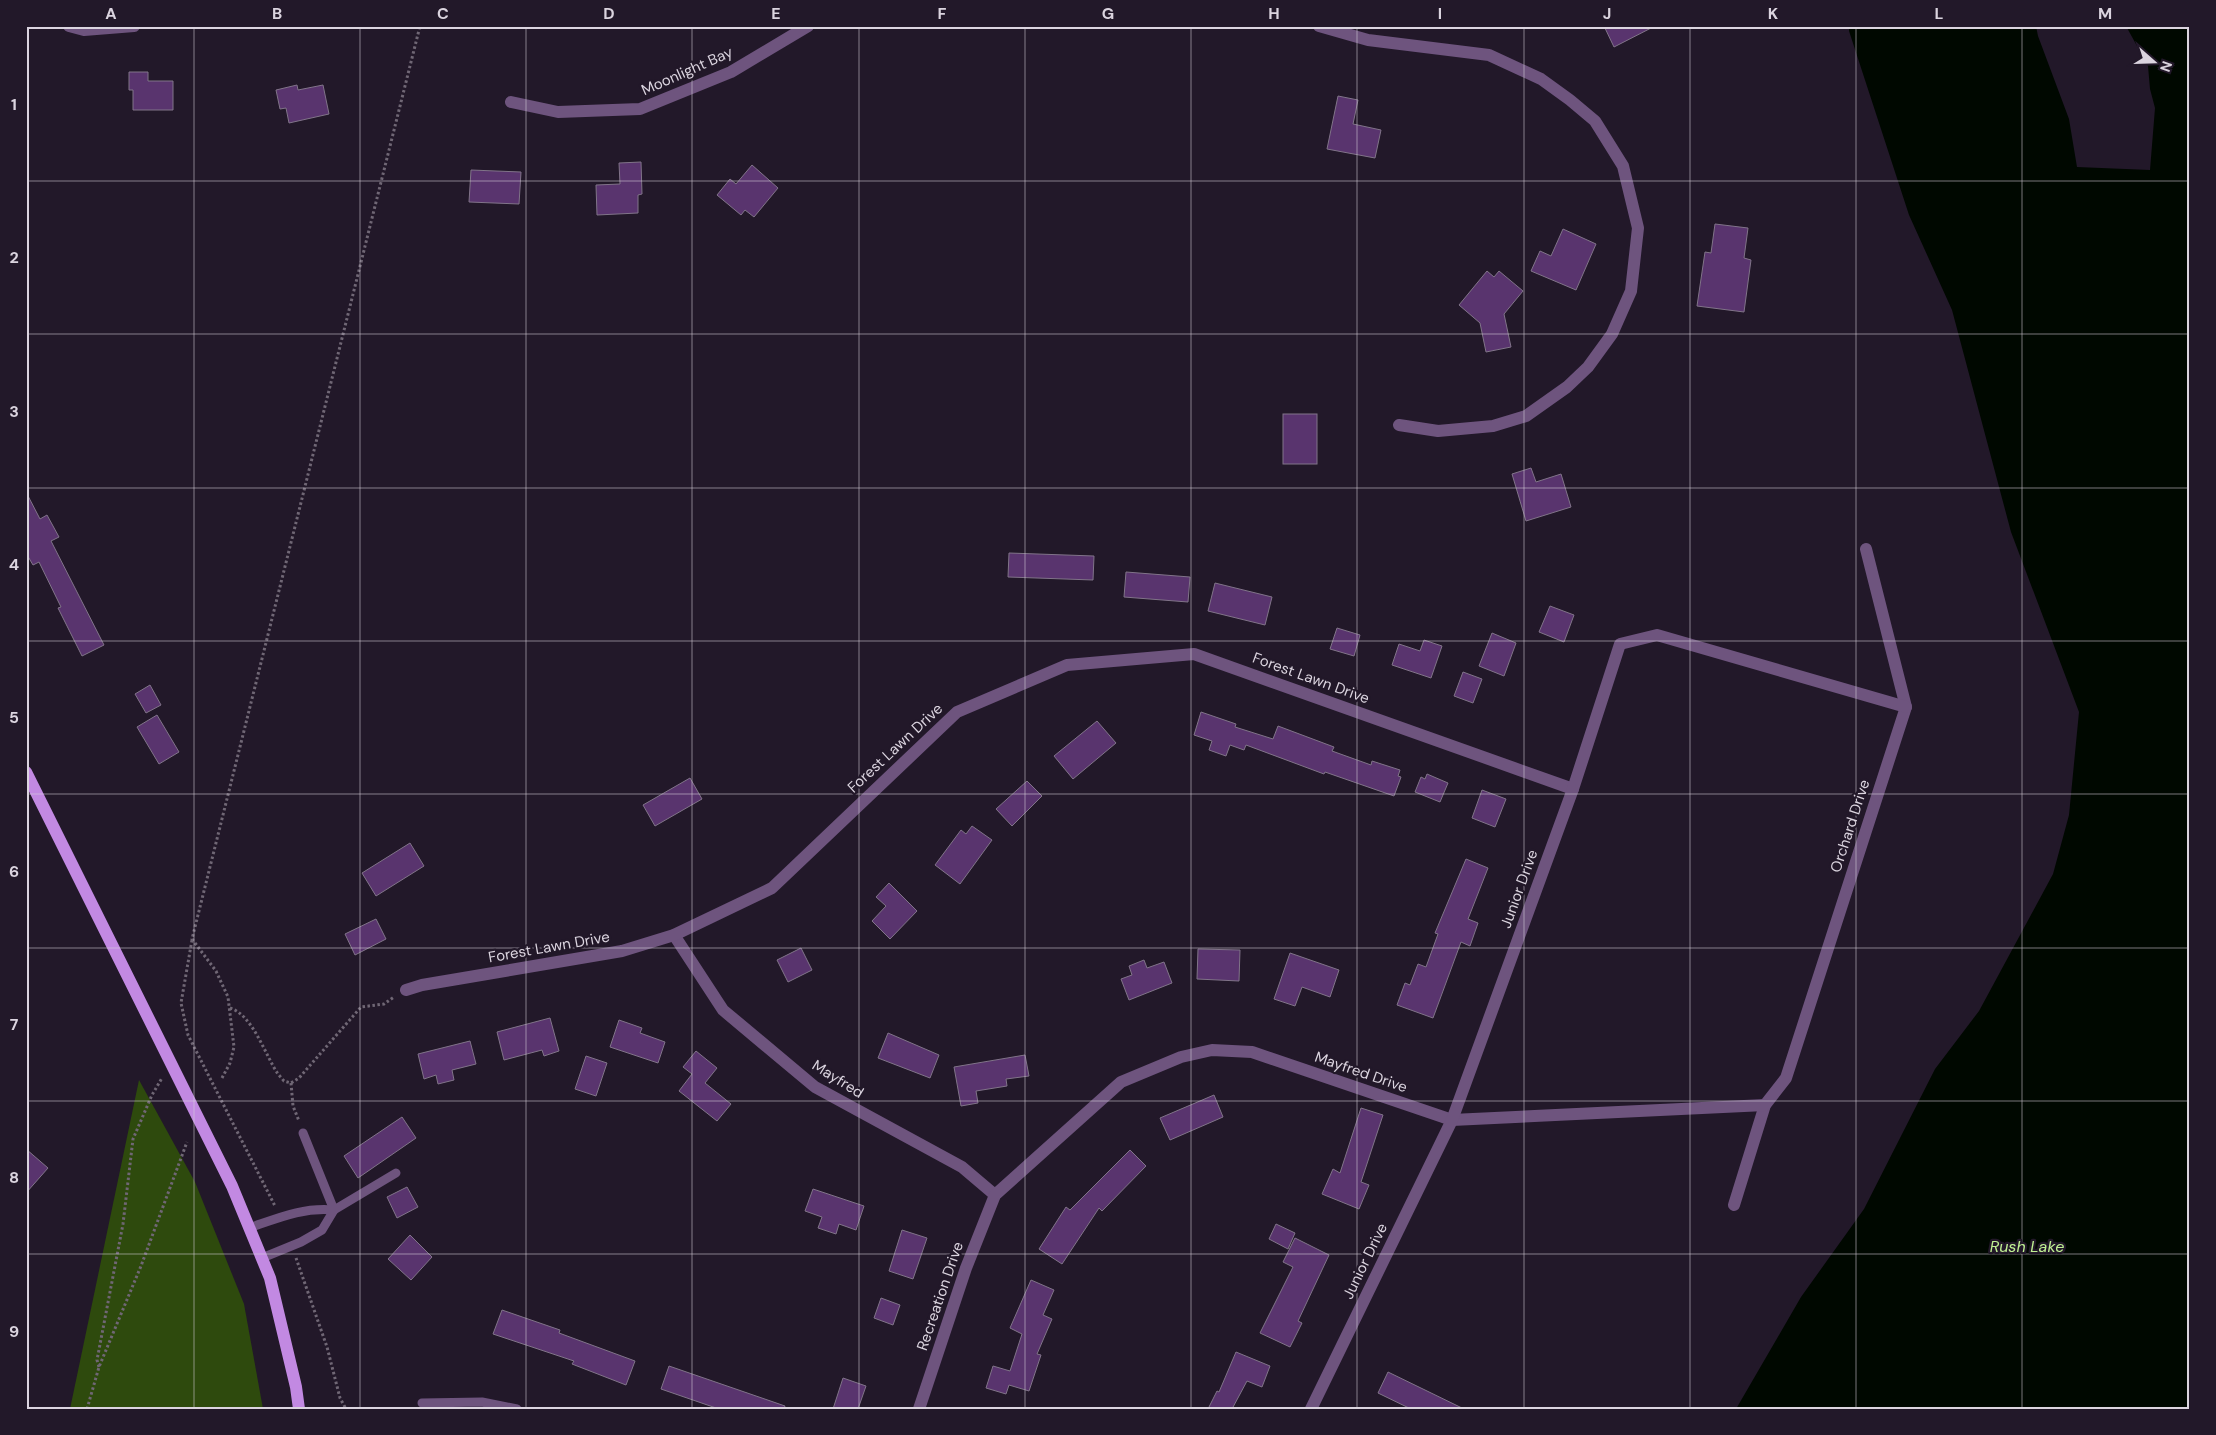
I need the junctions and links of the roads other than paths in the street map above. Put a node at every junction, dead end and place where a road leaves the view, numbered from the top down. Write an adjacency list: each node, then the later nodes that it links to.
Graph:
1 (68, 26): 2 (street)
2 (134, 26)
3 (808, 26): 5 (street, Moonlight Bay)
4 (1319, 26): 6 (street)
5 (511, 102)
6 (1399, 425)
7 (1866, 549): 8 (street)
8 (1906, 707): 10 (street, Junior Drive); 13 (street, Orchard Drive)
9 (26, 772): 20 (main road)
10 (1573, 789): 11 (street, Forest Lawn Drive); 14 (street, Junior Drive)
11 (674, 935): 12 (street, Forest Lawn Drive); 17 (street, Mayfred)
12 (406, 990)
13 (1765, 1105): 14 (street, Mayfred Drive); 18 (street)
14 (1452, 1120): 17 (street, Mayfred Drive); 26 (street, Junior Drive)
15 (304, 1133): 19 (lane)
16 (396, 1174): 19 (lane)
17 (995, 1195): 25 (street, Recreation Drive)
18 (1734, 1205)
19 (334, 1210): 20 (lane); 21 (lane)
20 (249, 1228): 21 (main road)
21 (262, 1258): 23 (main road)
22 (422, 1402): 24 (lane)
23 (300, 1409)
24 (517, 1409)
25 (919, 1409)
26 (1311, 1409)

